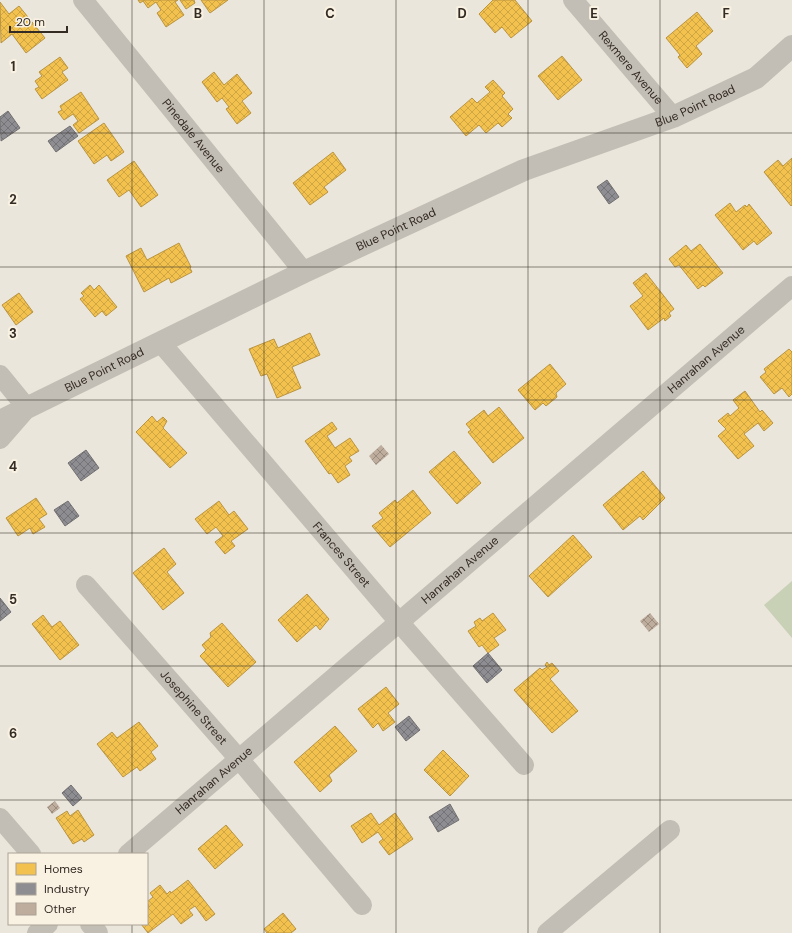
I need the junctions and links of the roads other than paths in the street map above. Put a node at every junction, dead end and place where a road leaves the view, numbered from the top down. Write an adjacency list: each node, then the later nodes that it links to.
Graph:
1 (83, 0): 5 (street, Pinedale Avenue)
2 (573, 0): 4 (street, Rexmere Avenue)
3 (792, 46): 4 (street, Blue Point Road)
4 (673, 117): 5 (street, Blue Point Road)
5 (304, 272): 7 (street, Blue Point Road)
6 (792, 286): 13 (street, Hanrahan Avenue)
7 (161, 343): 9 (street, Blue Point Road); 13 (street, Frances Street)
8 (0, 375): 9 (street)
9 (27, 408): 10 (street, Blue Point Road); 11 (street)
10 (0, 421)
11 (0, 439)
12 (86, 585): 14 (street, Josephine Street)
13 (399, 622): 14 (street, Hanrahan Avenue); 15 (street, Frances Street)
14 (239, 759): 19 (street, Hanrahan Avenue); 20 (street, Josephine Street)
15 (524, 765)
16 (0, 818): 18 (street)
17 (670, 830): 25 (street)
18 (30, 853)
19 (129, 853)
20 (362, 905)
21 (47, 925): 23 (street)
22 (91, 925): 24 (street)
23 (37, 933)
24 (98, 933)
25 (547, 933)

